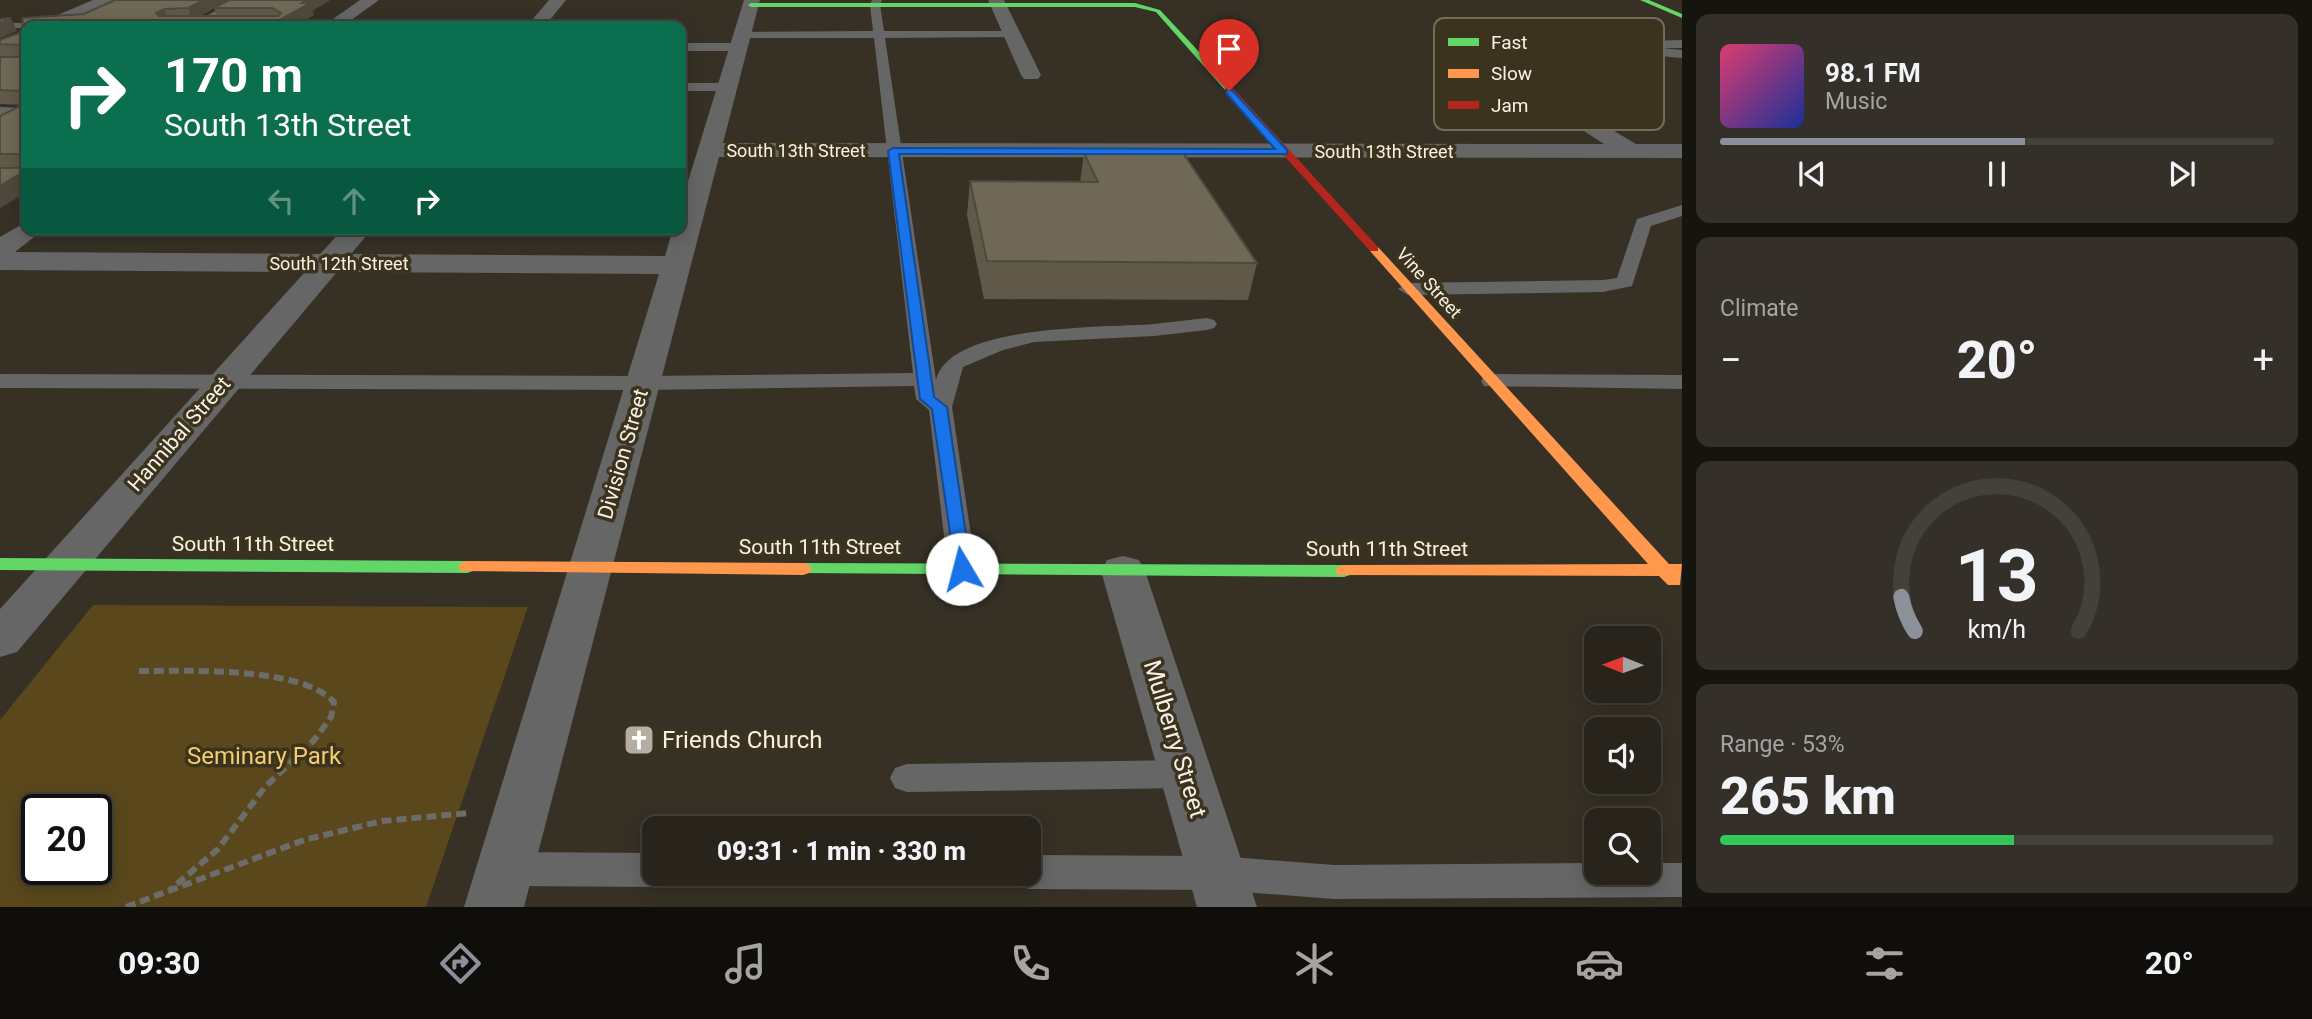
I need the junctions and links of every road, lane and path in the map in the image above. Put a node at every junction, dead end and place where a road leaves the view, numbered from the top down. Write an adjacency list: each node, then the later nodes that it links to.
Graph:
1 (107, 0): 9 (street)
2 (242, 0): 10 (lane)
3 (371, 0): 11 (street)
4 (558, 0): 12 (street)
5 (1643, 0): 8 (street)
6 (876, 3): 7 (street); 13 (street); 14 (lane)
7 (998, 3): 15 (street); 32 (street, Vine Street)
8 (1681, 15)
9 (60, 21)
10 (204, 21)
11 (340, 21)
12 (540, 21)
13 (746, 22): 14 (lane); 18 (lane); 23 (street, Division Street)
14 (879, 34): 15 (lane); 29 (lane)
15 (1012, 34): 21 (street)
16 (1664, 44): 17 (lane)
17 (1682, 44)
18 (686, 45)
19 (1664, 53): 20 (lane)
20 (1682, 54)
21 (1031, 75)
22 (686, 87): 23 (lane)
23 (727, 87): 33 (street, Division Street)
24 (0, 114): 25 (street)
25 (21, 115)
26 (21, 118): 27 (lane)
27 (0, 128)
28 (1598, 130): 30 (street)
29 (893, 151): 32 (street, South 13th Street); 33 (street, South 13th Street); 45 (lane)
30 (1631, 151): 31 (street, South 13th Street); 32 (street, South 13th Street)
31 (1682, 151)
32 (1283, 152): 43 (street, Vine Street)
33 (697, 164): 35 (street, Division Street)
34 (1682, 210): 43 (lane)
35 (686, 222)
36 (21, 235): 39 (street)
37 (353, 235): 41 (street, Hannibal Street)
38 (684, 235): 42 (street, Division Street)
39 (0, 250)
40 (0, 261): 41 (street, South 12th Street)
41 (328, 264): 42 (street, South 12th Street); 47 (street, Hannibal Street)
42 (678, 265): 50 (street, Division Street)
43 (1408, 289): 48 (street, Vine Street)
44 (1207, 324): 51 (lane)
45 (924, 379): 50 (lane); 51 (lane)
46 (0, 381): 47 (lane)
47 (226, 381): 50 (lane); 52 (street, Hannibal Street)
48 (1492, 381): 49 (lane); 56 (street, Vine Street)
49 (1682, 382)
50 (643, 383): 54 (street, Division Street)
51 (940, 407): 55 (lane)
52 (66, 564): 53 (street, South 11th Street); 54 (street, South 11th Street); 60 (street, Hannibal Street)
53 (0, 565)
54 (591, 566): 55 (street, South 11th Street); 65 (street, Division Street)
55 (962, 569): 58 (street, South 11th Street)
56 (1665, 570): 57 (street, South 11th Street); 58 (street, South 11th Street); 59 (street, Vine Street)
57 (1682, 570)
58 (1123, 571): 62 (street, Mulberry Street)
59 (1682, 589)
60 (0, 640)
61 (139, 671): 69 (path)
62 (1186, 774): 63 (lane); 70 (street, Mulberry Street)
63 (907, 778)
64 (469, 813): 69 (path)
65 (505, 869): 66 (lane); 72 (street, Division Street)
66 (642, 870)
67 (1041, 873): 70 (lane)
68 (1682, 880): 70 (lane)
69 (170, 890): 71 (path)
70 (1222, 890)
71 (126, 907)
72 (494, 907)

